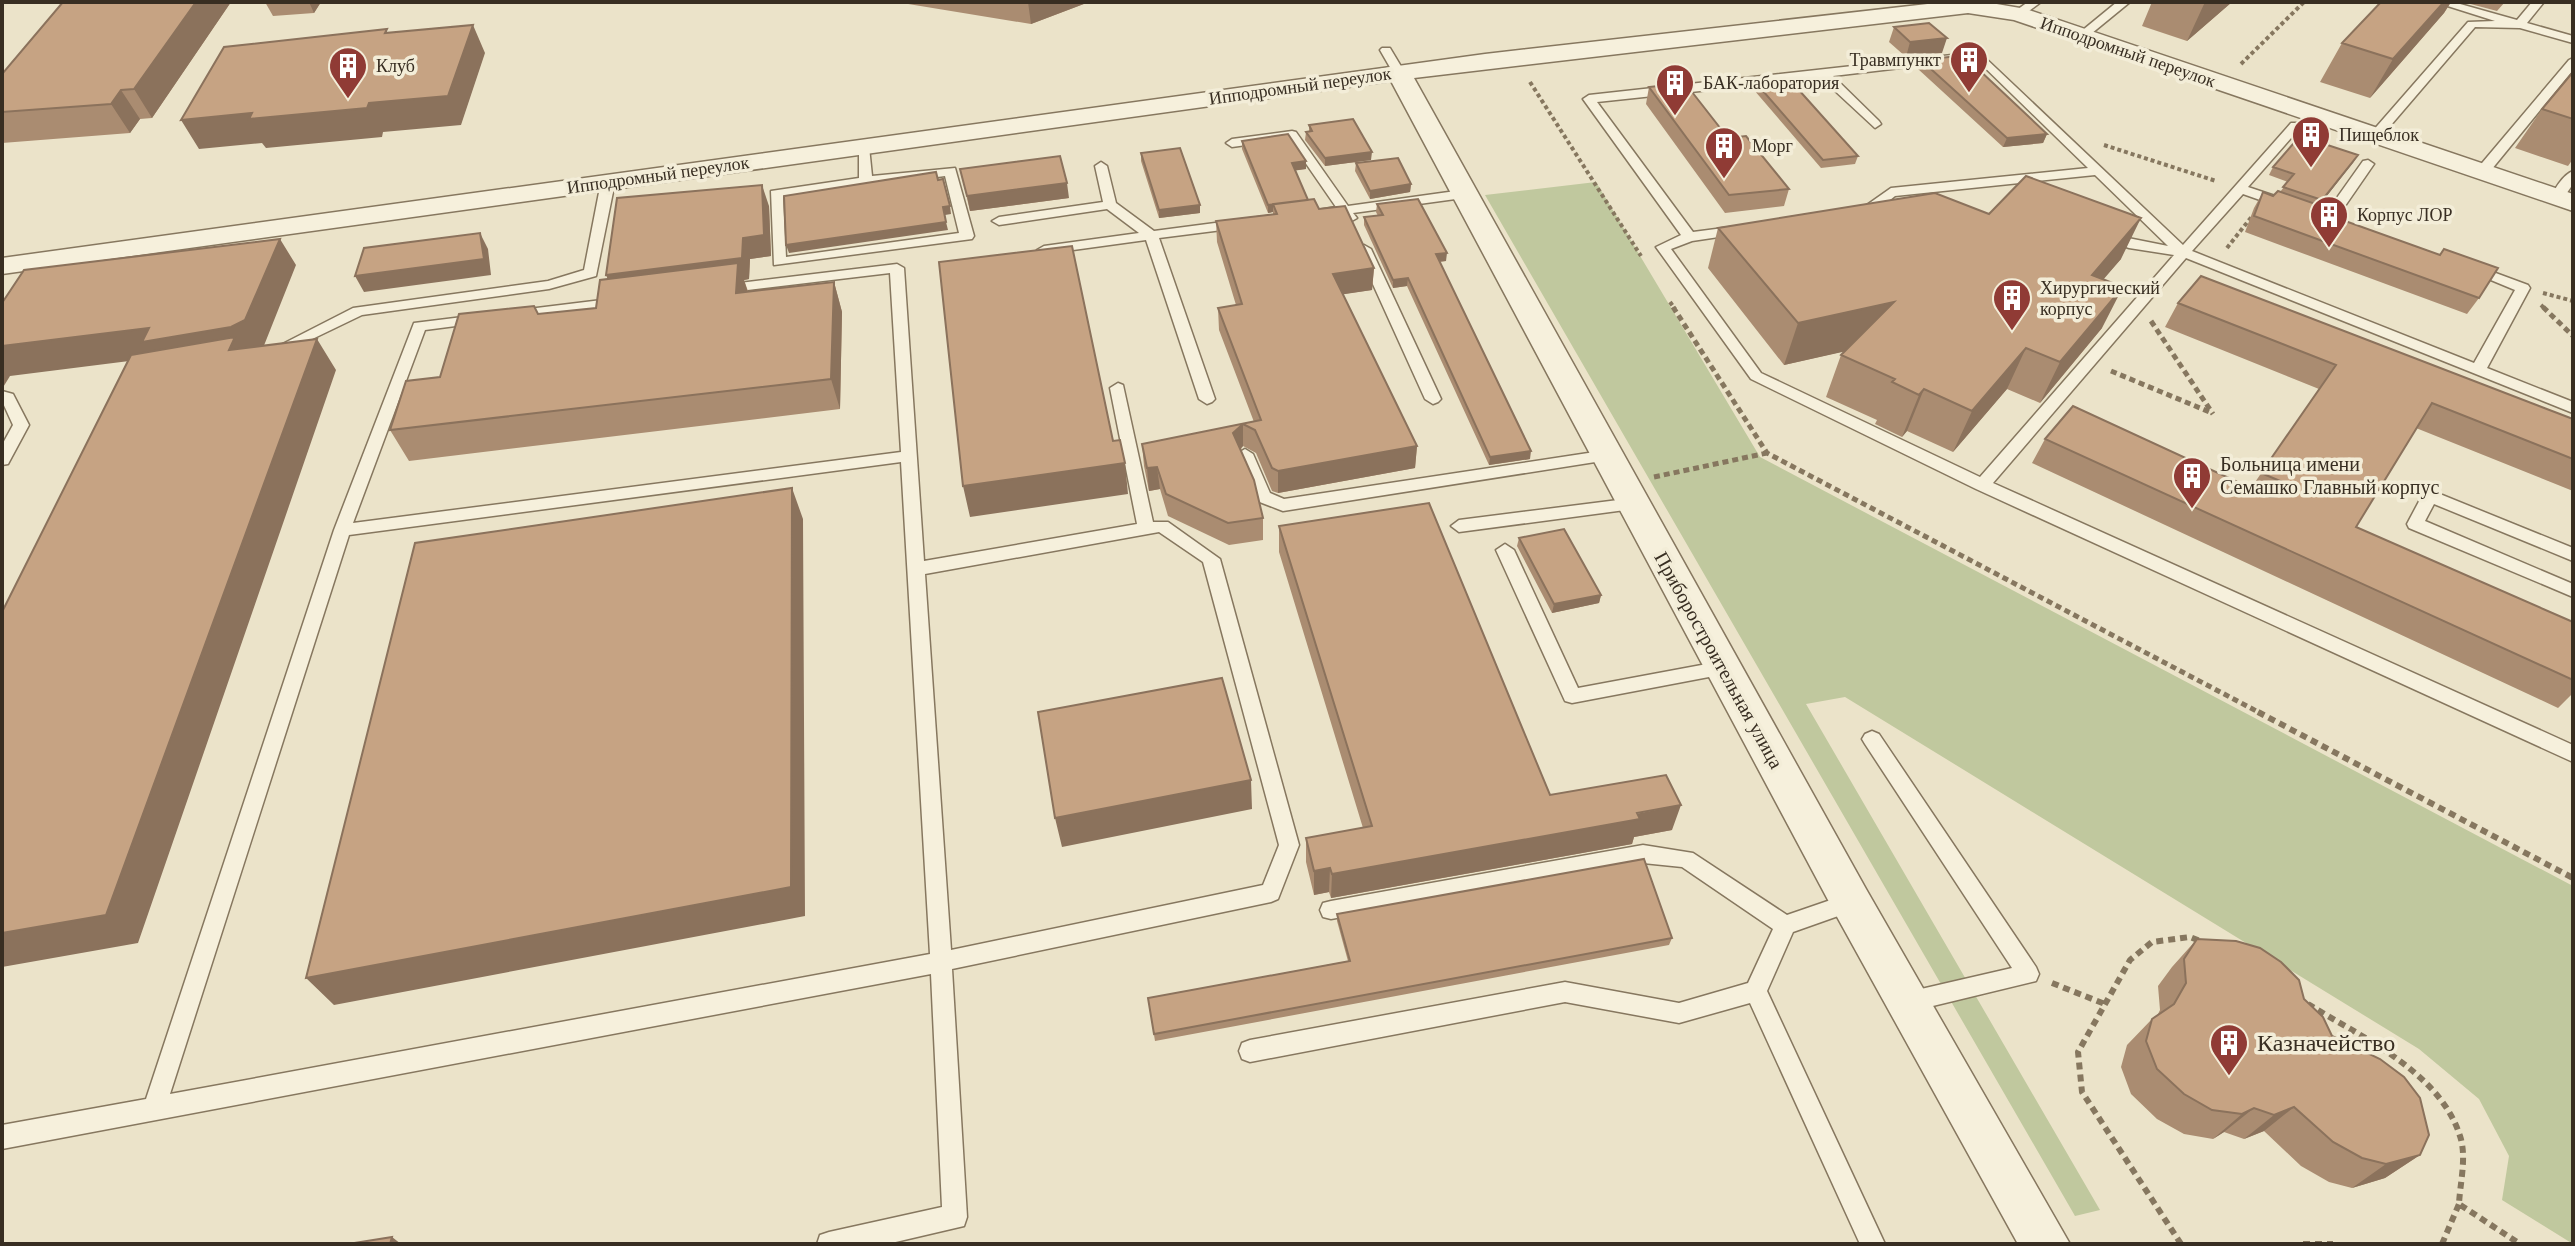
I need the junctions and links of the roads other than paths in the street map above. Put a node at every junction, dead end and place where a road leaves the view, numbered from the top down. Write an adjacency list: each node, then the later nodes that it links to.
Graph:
1 (2124, 2): 7 (lane)
2 (2441, 2): 6 (lane)
3 (2538, 2): 6 (lane)
4 (1967, 4): 5 (street, Ипподромный переулок); 9 (street, Ипподромный переулок)
5 (2026, 8): 7 (street, Ипподромный переулок)
6 (2519, 25): 8 (lane); 14 (lane)
7 (2082, 36): 14 (street, Ипподромный переулок)
8 (2573, 40)
9 (1393, 62): 16 (street, Ипподромный переулок); 26 (street, Приборостроительная улица)
10 (2573, 62): 20 (lane)
11 (1824, 74): 12 (lane); 19 (lane); 40 (lane)
12 (1875, 124)
13 (2295, 126): 25 (lane)
14 (2375, 136): 20 (street, Ипподромный переулок)
15 (1232, 143): 31 (lane)
16 (863, 147): 22 (lane); 23 (street, Ипподромный переулок)
17 (2368, 164): 36 (lane)
18 (1101, 166): 29 (lane)
19 (2099, 171): 24 (lane); 42 (lane)
20 (2482, 172): 28 (street, Ипподромный переулок)
21 (2573, 175): 28 (lane)
22 (866, 181): 22 (lane)
23 (608, 182): 44 (street, Ипподромный переулок); 47 (lane)
24 (1988, 183): 27 (lane); 33 (lane)
25 (2240, 189): 30 (lane); 42 (lane)
26 (1463, 194): 31 (lane); 57 (street, Приборостроительная улица)
27 (2010, 196)
28 (2565, 200)
29 (1110, 205): 34 (lane); 39 (lane)
30 (2292, 206)
31 (1346, 210): 32 (lane); 52 (lane)
32 (1301, 215)
33 (1838, 215)
34 (999, 221)
35 (1256, 221): 39 (lane)
36 (2344, 224)
37 (1749, 228): 40 (lane)
38 (2088, 228): 42 (lane)
39 (1151, 235): 41 (lane); 51 (lane)
40 (1689, 237): 58 (lane)
41 (1032, 252)
42 (2182, 252): 48 (lane); 58 (lane)
43 (2449, 261): 48 (lane)
44 (2, 266)
45 (712, 291): 55 (lane)
46 (635, 300): 61 (lane)
47 (254, 361)
48 (2478, 370): 53 (lane)
49 (1118, 388): 60 (lane)
50 (2, 396): 56 (lane)
51 (1207, 399)
52 (1433, 399)
53 (2573, 408)
54 (1245, 454): 57 (lane)
55 (909, 456): 61 (lane); 64 (lane)
56 (2, 460)
57 (1622, 481): 59 (lane); 66 (street, Приборостроительная улица)
58 (1982, 485): 68 (lane)
59 (1459, 526)
60 (1146, 529): 64 (lane); 72 (lane)
61 (342, 530): 76 (lane)
62 (1505, 550): 66 (lane)
63 (2573, 555): 65 (lane)
64 (916, 569): 72 (lane)
65 (2573, 591)
66 (1723, 668): 69 (street, Приборостроительная улица)
67 (1872, 739): 74 (lane)
68 (2573, 754)
69 (1851, 902): 71 (lane); 74 (street, Приборостроительная улица)
70 (1331, 910): 71 (lane)
71 (1785, 925): 73 (lane)
72 (941, 962): 76 (lane); 78 (lane)
73 (1756, 991): 75 (lane); 79 (lane)
74 (1908, 1002): 80 (street, Приборостроительная улица)
75 (1250, 1051)
76 (154, 1109): 77 (lane)
77 (2, 1137)
78 (829, 1244)
79 (1873, 1244)
80 (2045, 1244)

